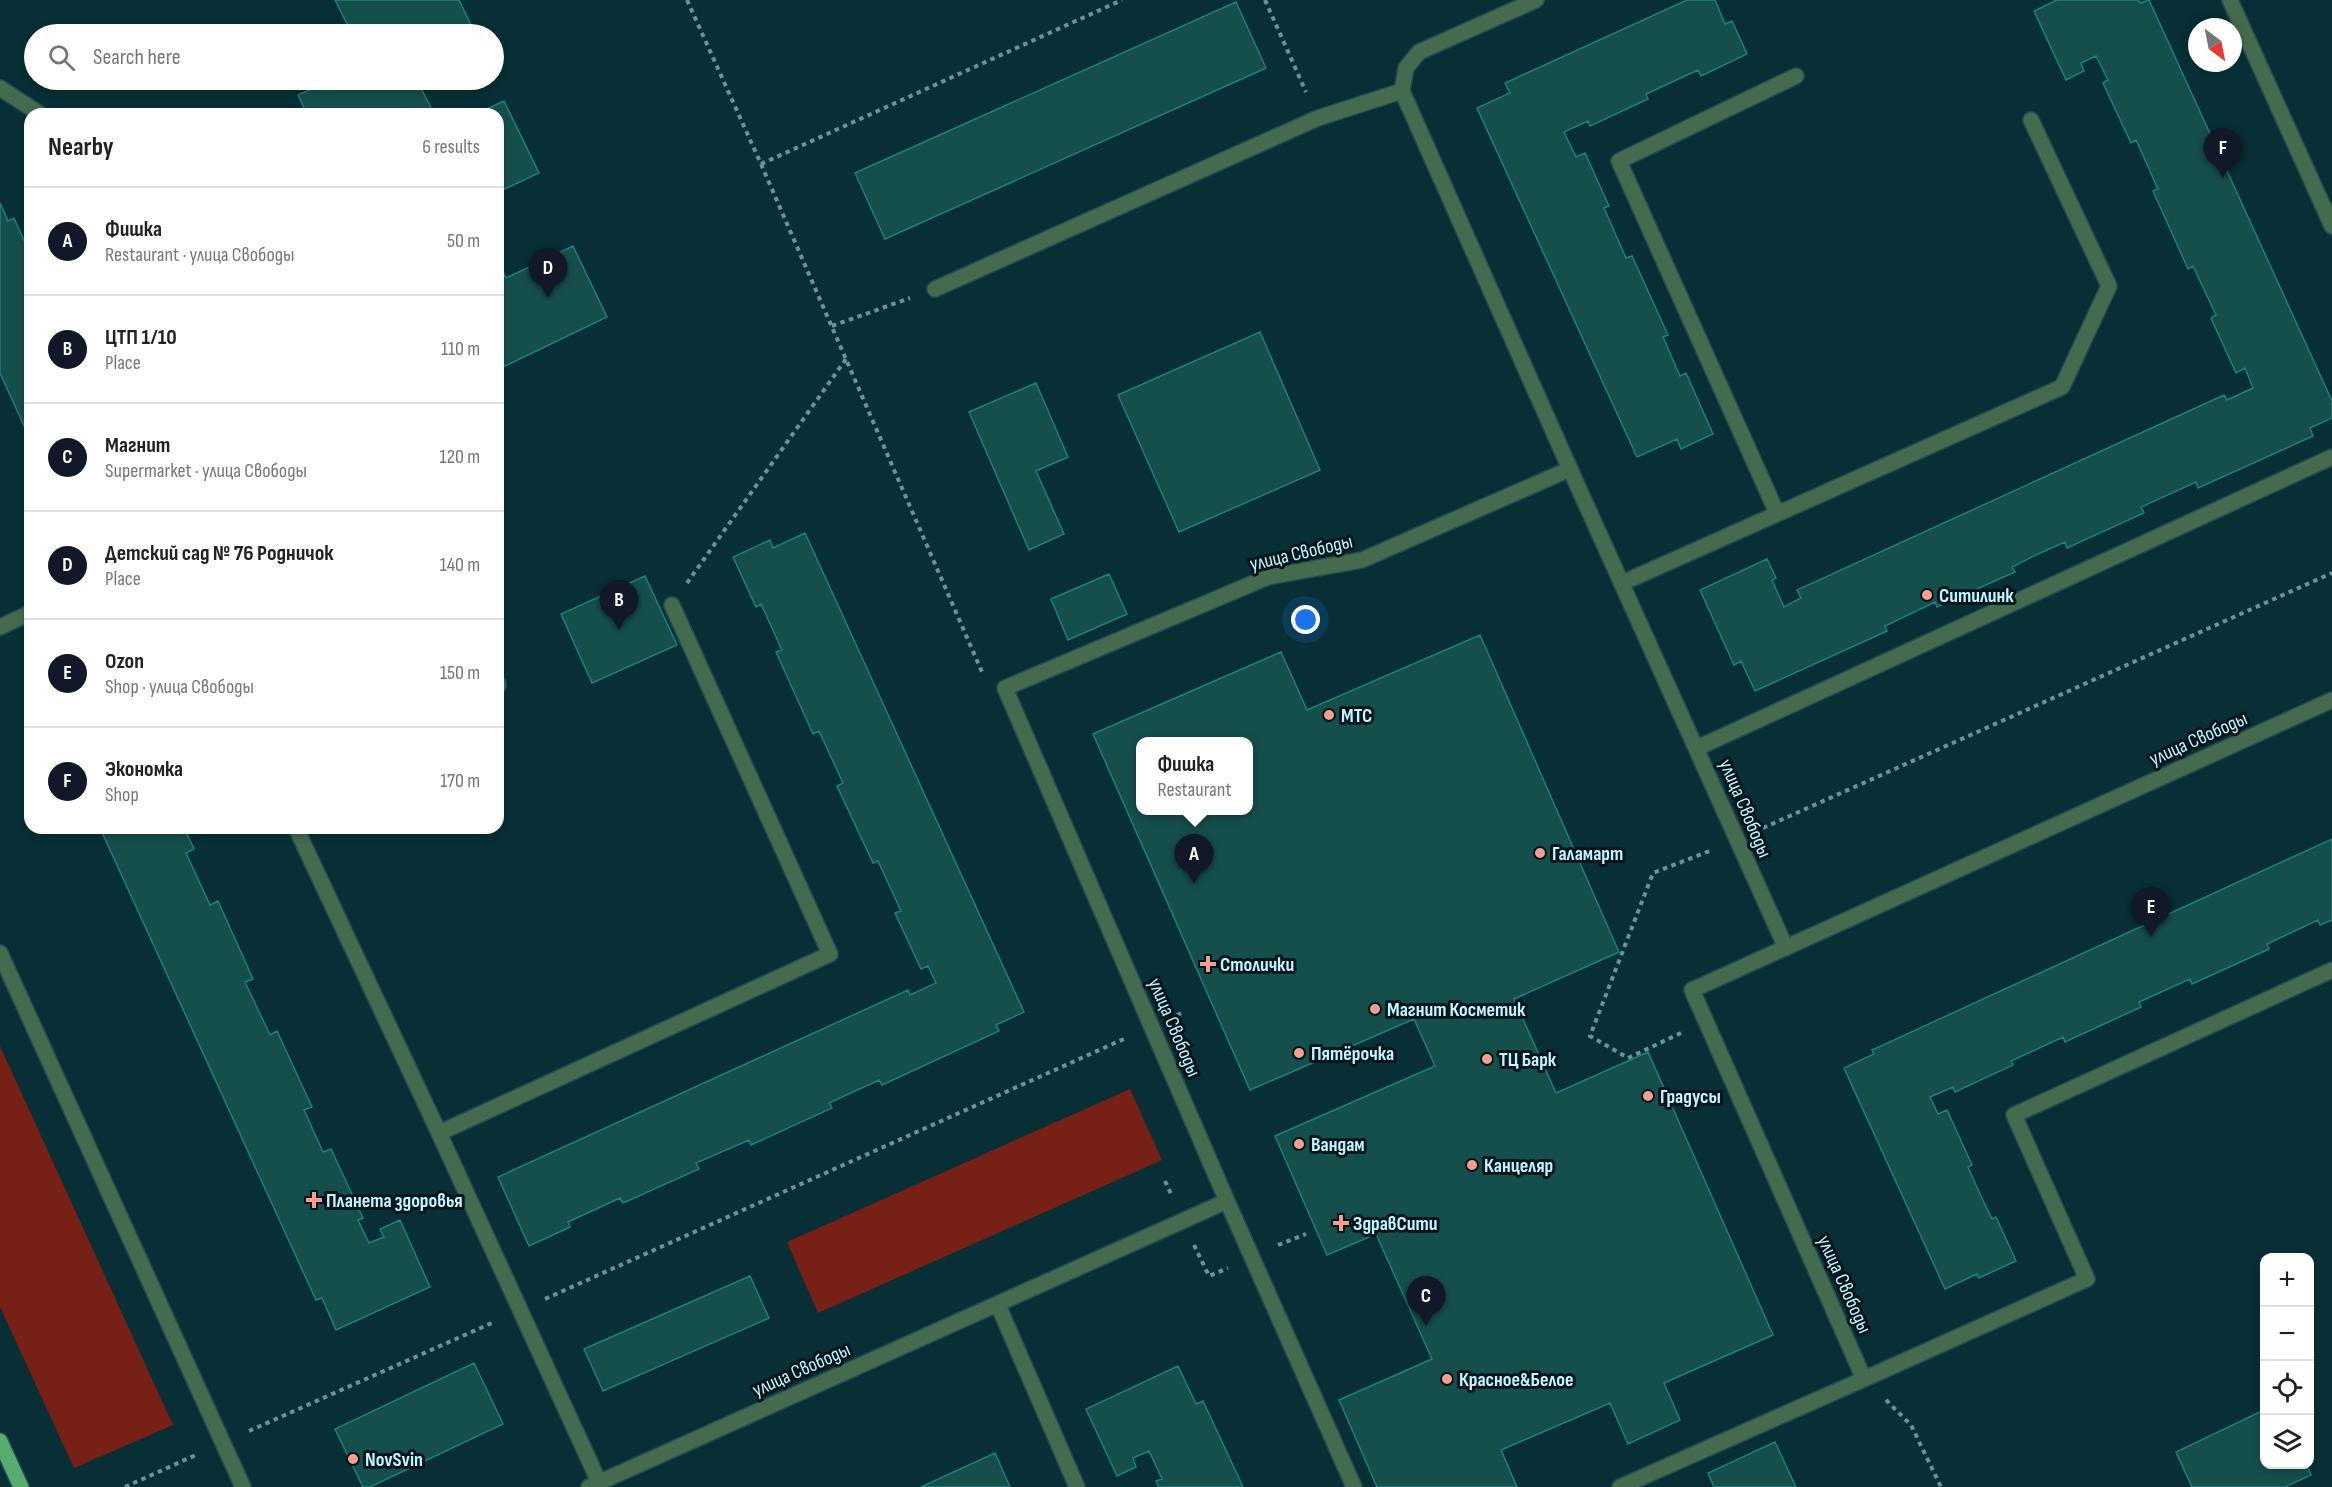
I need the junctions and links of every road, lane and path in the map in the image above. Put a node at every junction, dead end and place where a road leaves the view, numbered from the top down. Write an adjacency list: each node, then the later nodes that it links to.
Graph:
1 (687, 0): 12 (path)
2 (1122, 0): 12 (path)
3 (1265, 0): 10 (path)
4 (1536, 0): 8 (street)
5 (2230, 0): 13 (street)
6 (1796, 76): 19 (street)
7 (0, 88): 9 (street)
8 (1402, 91): 10 (street); 18 (street)
9 (31, 108)
10 (1318, 118): 14 (street)
11 (2031, 120): 19 (street)
12 (761, 164): 15 (path)
13 (2332, 226)
14 (935, 289): 15 (path)
15 (832, 326): 16 (path)
16 (846, 359): 22 (path); 25 (path)
17 (2332, 457): 27 (street)
18 (1570, 469): 21 (street, улица Свободы); 25 (street, улица Свободы)
19 (1777, 513): 21 (street)
20 (2332, 573): 29 (path)
21 (1622, 583): 27 (street, улица Свободы)
22 (672, 605): 36 (street)
23 (24, 617): 24 (street)
24 (0, 627)
25 (1005, 688): 35 (street, улица Свободы)
26 (2332, 700): 30 (street, улица Свободы)
27 (1697, 748): 29 (street, улица Свободы)
28 (299, 834): 36 (street)
29 (1736, 840): 30 (street, улица Свободы); 34 (path)
30 (1786, 948): 34 (street, улица Свободы)
31 (0, 952): 42 (street)
32 (2332, 970): 40 (street)
33 (1185, 1012): 35 (path)
34 (1706, 1022): 40 (street, улица Свободы)
35 (1152, 1027): 37 (street, улица Свободы); 39 (path)
36 (439, 1133): 39 (street)
37 (1227, 1201): 38 (street, улица Свободы); 48 (street, улица Свободы)
38 (998, 1305): 43 (street, улица Свободы); 47 (street)
39 (520, 1311): 42 (path); 43 (street)
40 (1864, 1379): 49 (street); 50 (path)
41 (0, 1441): 44 (main road)
42 (223, 1442): 45 (path); 46 (street)
43 (594, 1485)
44 (21, 1487)
45 (125, 1487)
46 (243, 1487)
47 (1077, 1487)
48 (1354, 1487)
49 (1620, 1487)
50 (1941, 1487)

